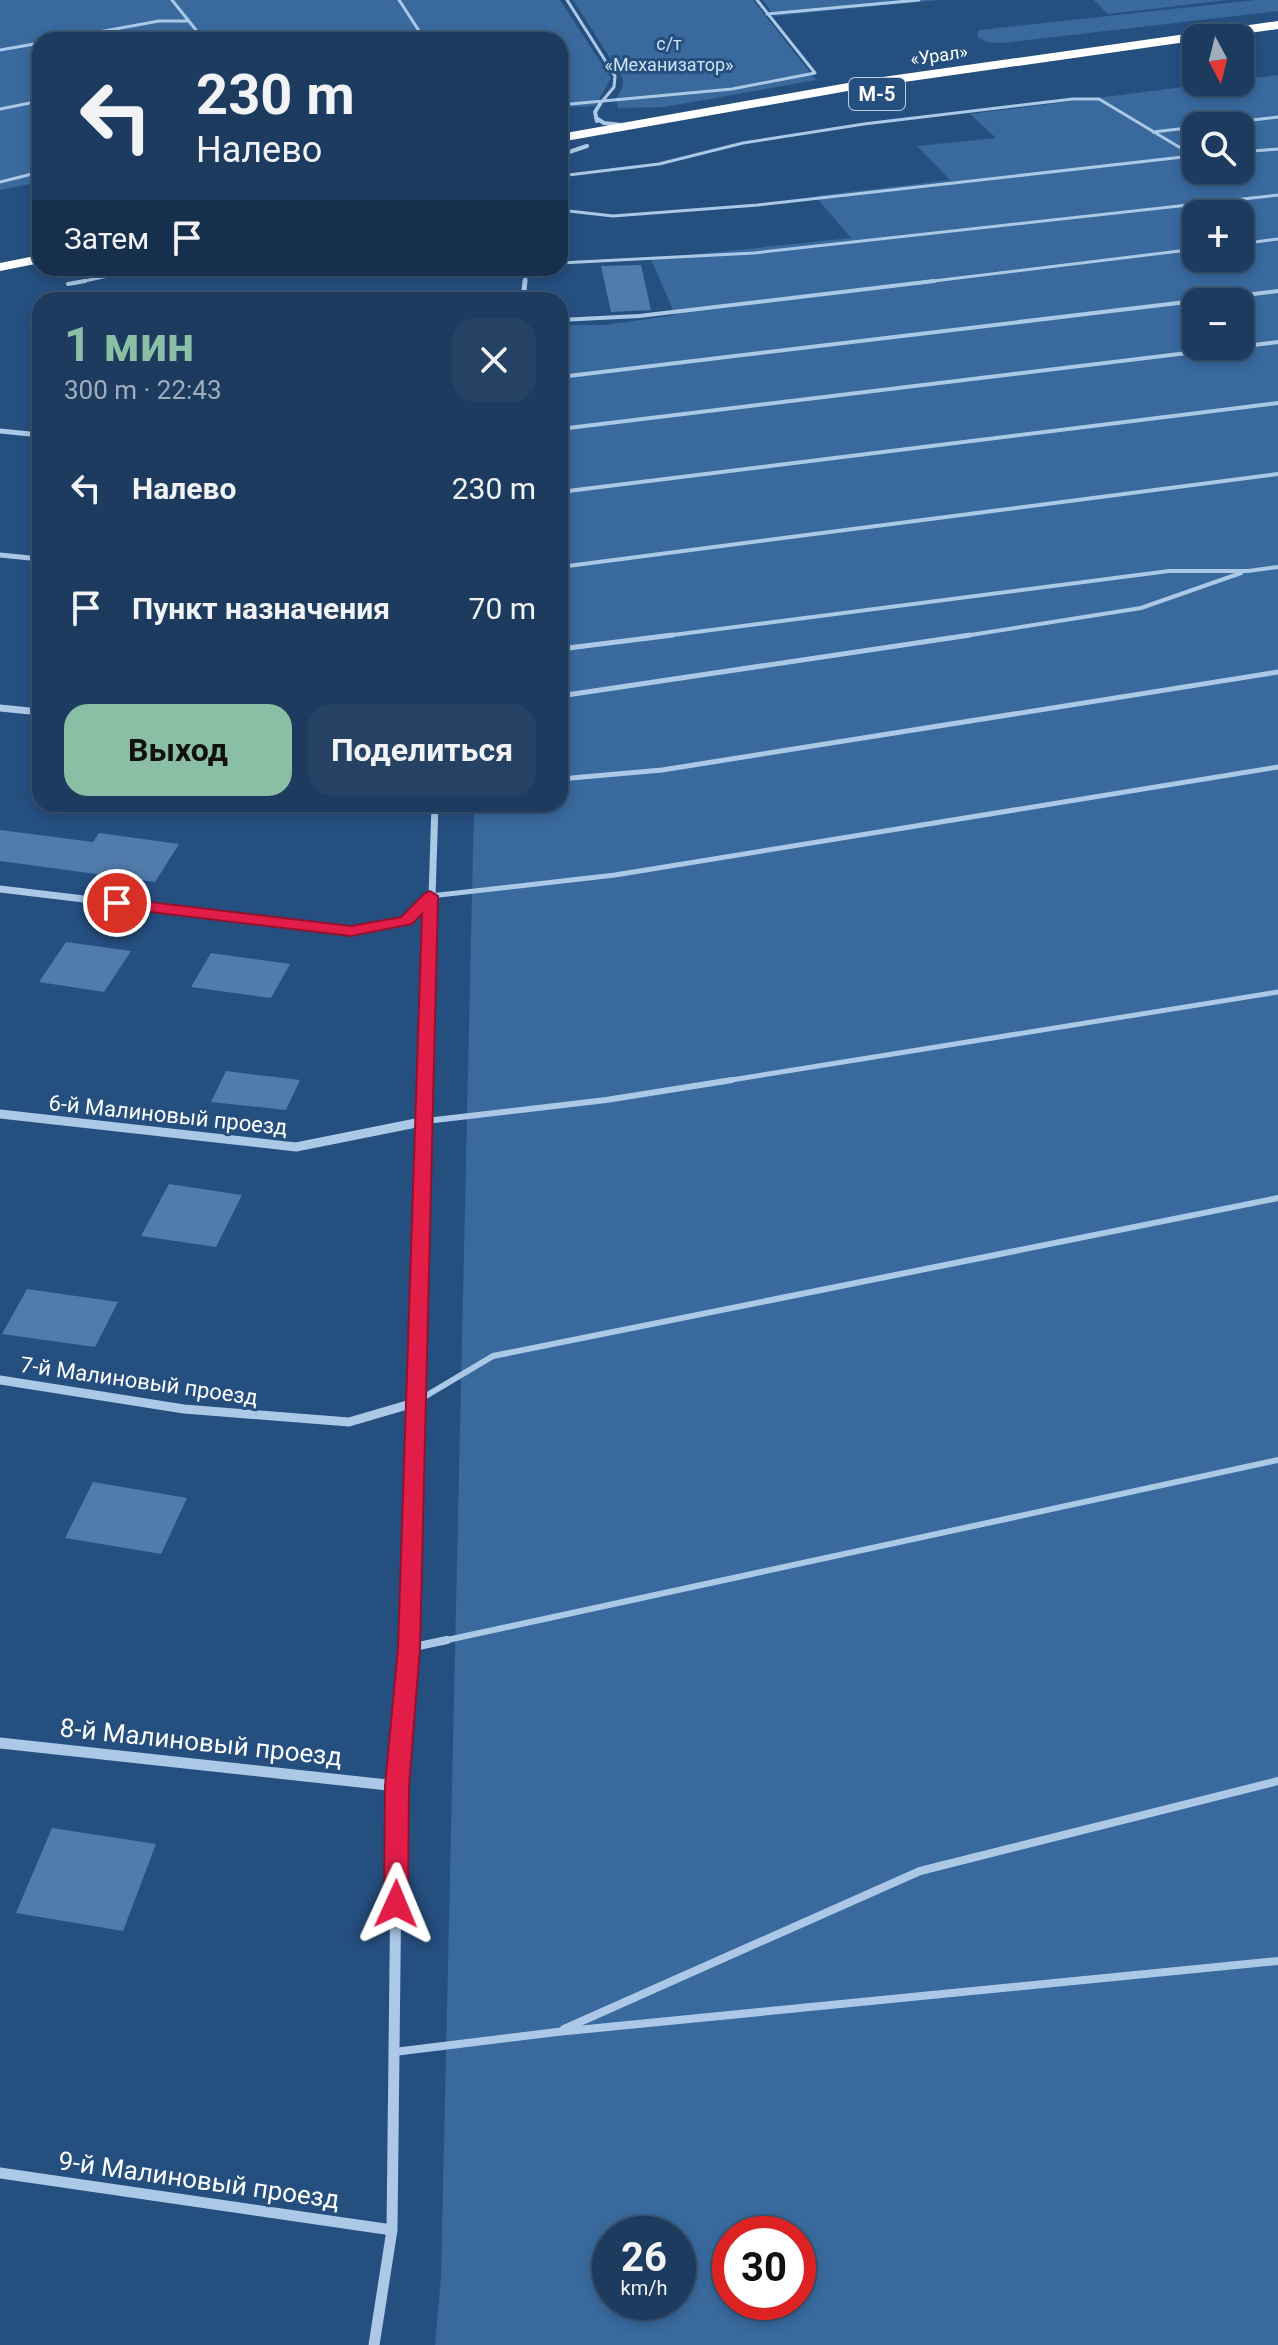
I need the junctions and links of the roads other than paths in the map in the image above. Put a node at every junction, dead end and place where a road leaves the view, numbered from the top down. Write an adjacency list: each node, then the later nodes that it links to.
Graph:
1 (172, 0): 7 (lane)
2 (399, 0): 11 (lane)
3 (567, 0): 18 (lane)
4 (757, 0): 6 (lane)
5 (919, 0): 6 (lane)
6 (767, 14): 18 (lane)
7 (188, 21): 9 (lane); 10 (lane)
8 (1278, 25): 24 (highway, «Урал» / М-5)
9 (99, 32)
10 (197, 32)
11 (420, 32)
12 (1278, 33): 13 (highway)
13 (1254, 36)
14 (32, 44): 16 (lane)
15 (1182, 46): 28 (highway, «Урал» / М-5)
16 (0, 50)
17 (32, 103): 20 (lane)
18 (600, 104): 19 (lane); 22 (street)
19 (568, 105)
20 (0, 109)
21 (1278, 117): 23 (lane)
22 (596, 118): 24 (street); 28 (street)
23 (1254, 120)
24 (638, 123): 28 (highway, «Урал» / М-5)
25 (1182, 128): 26 (lane)
26 (1153, 132): 30 (lane); 35 (lane)
27 (568, 138): 28 (highway, «Урал» / М-5)
28 (587, 139): 29 (highway, «Урал» / М-5)
29 (568, 149)
30 (1182, 149)
31 (1278, 149): 32 (lane)
32 (1254, 151)
33 (1182, 157): 38 (lane)
34 (32, 174): 36 (lane)
35 (568, 175)
36 (0, 182)
37 (1278, 195): 45 (lane)
38 (568, 211)
39 (1278, 239): 40 (lane)
40 (1254, 242)
41 (32, 251): 43 (highway)
42 (1182, 251): 50 (lane)
43 (0, 258)
44 (32, 261): 46 (highway)
45 (568, 263)
46 (0, 267)
47 (107, 276): 48 (lane)
48 (68, 284)
49 (1278, 291): 52 (lane)
50 (568, 320)
51 (1278, 342): 54 (lane)
52 (568, 376)
53 (1278, 403): 58 (lane)
54 (568, 428)
55 (0, 431): 56 (street)
56 (32, 434)
57 (1278, 474): 61 (lane)
58 (568, 491)
59 (0, 555): 60 (street)
60 (32, 558)
61 (568, 566)
62 (1278, 567): 63 (lane)
63 (1248, 571): 64 (lane); 66 (lane)
64 (568, 648)
65 (1278, 672): 70 (lane)
66 (568, 695)
67 (0, 708): 68 (street)
68 (32, 711)
69 (1278, 767): 73 (lane)
70 (568, 778)
71 (435, 812): 73 (street)
72 (0, 889): 73 (street)
73 (430, 896): 76 (street)
74 (1278, 992): 76 (lane)
75 (0, 1114): 76 (street, 6-й Малиновый проезд)
76 (426, 1121): 79 (street)
77 (1278, 1198): 79 (lane)
78 (0, 1380): 79 (street, 7-й Малиновый проезд)
79 (414, 1403): 81 (street)
80 (1278, 1460): 81 (lane)
81 (409, 1648): 84 (street)
82 (0, 1743): 84 (street, 8-й Малиновый проезд)
83 (1278, 1781): 86 (lane)
84 (397, 1786): 87 (street)
85 (1278, 1961): 86 (lane)
86 (557, 2032): 87 (lane)
87 (394, 2052): 89 (street)
88 (0, 2173): 89 (street, 9-й Малиновый проезд)
89 (392, 2230): 90 (street)
90 (374, 2345)

